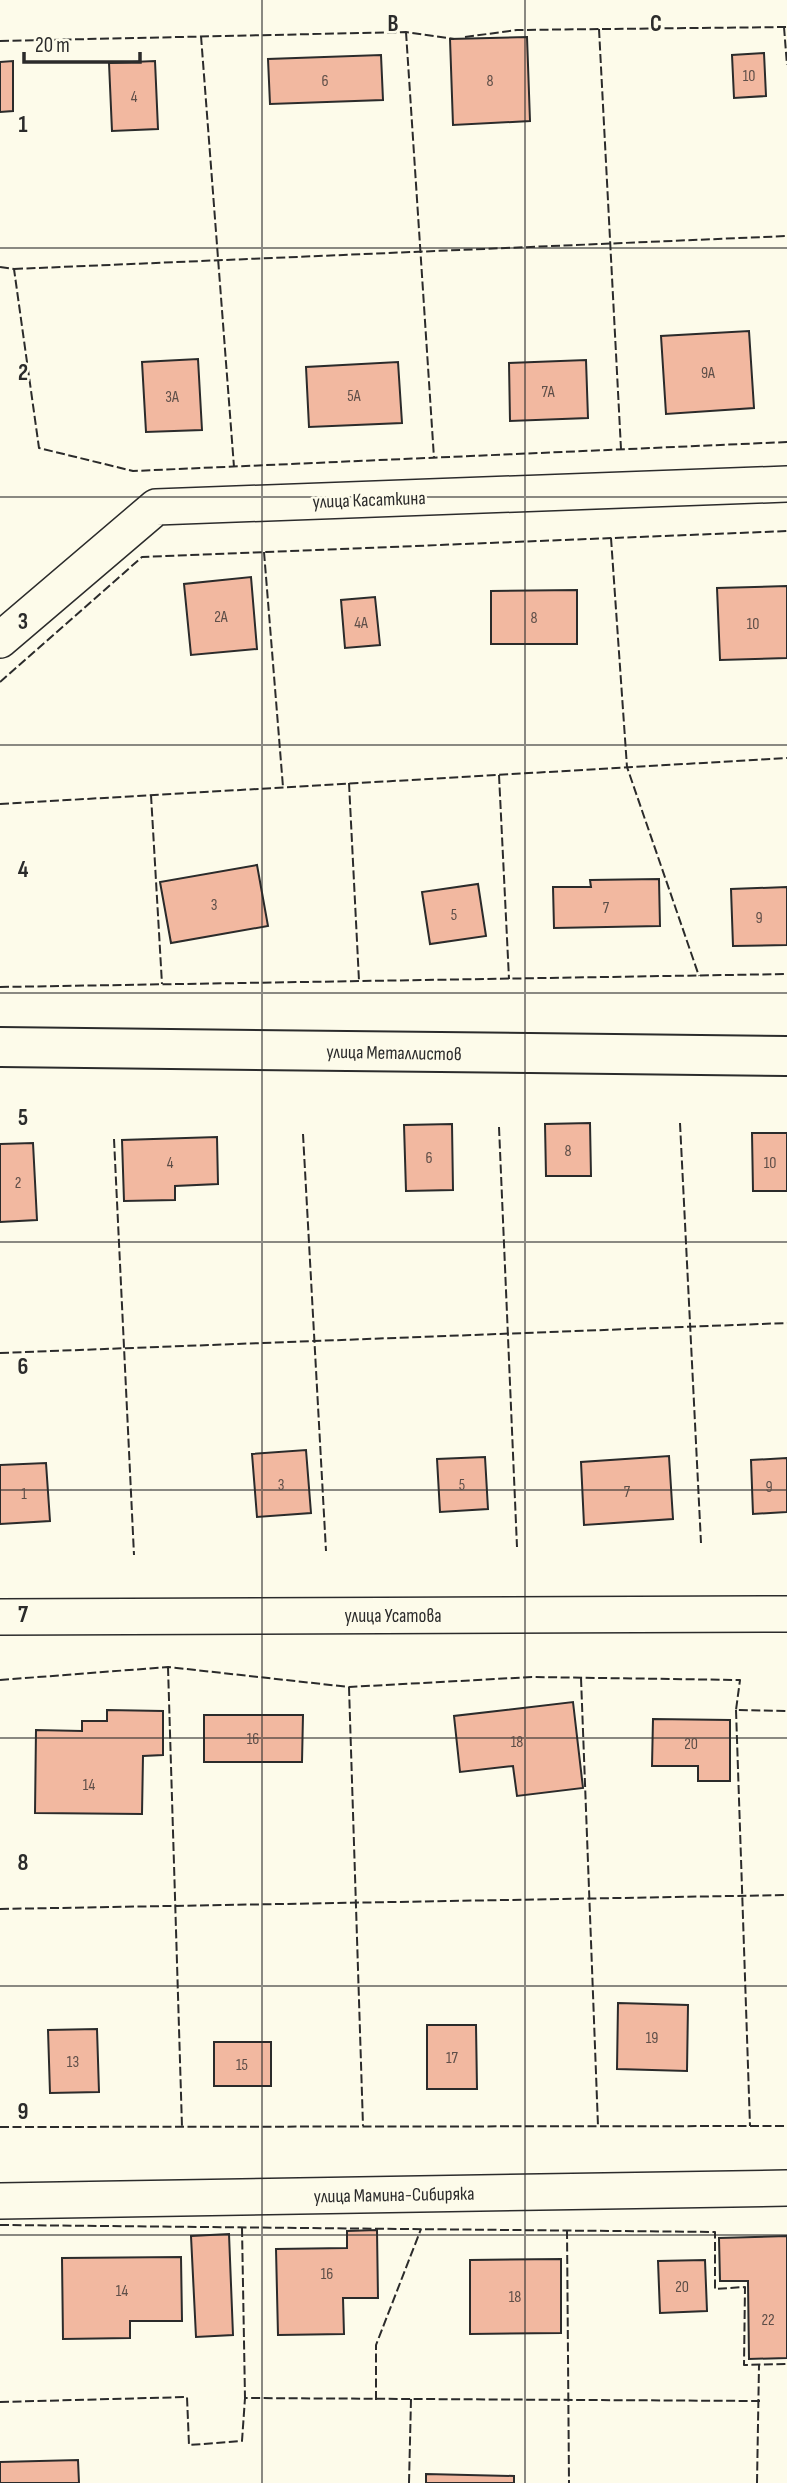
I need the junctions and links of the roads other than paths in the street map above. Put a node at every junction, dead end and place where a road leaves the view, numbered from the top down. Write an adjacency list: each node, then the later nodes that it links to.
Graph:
1 (787, 484): 2 (street, улица Касаткина)
2 (0, 640)
3 (0, 1047): 4 (street, улица Металлистов)
4 (787, 1056)
5 (787, 1614): 6 (street, улица Усатова)
6 (0, 1617)
7 (787, 2188): 8 (street, улица Мамина-Сибиряка)
8 (0, 2201)

